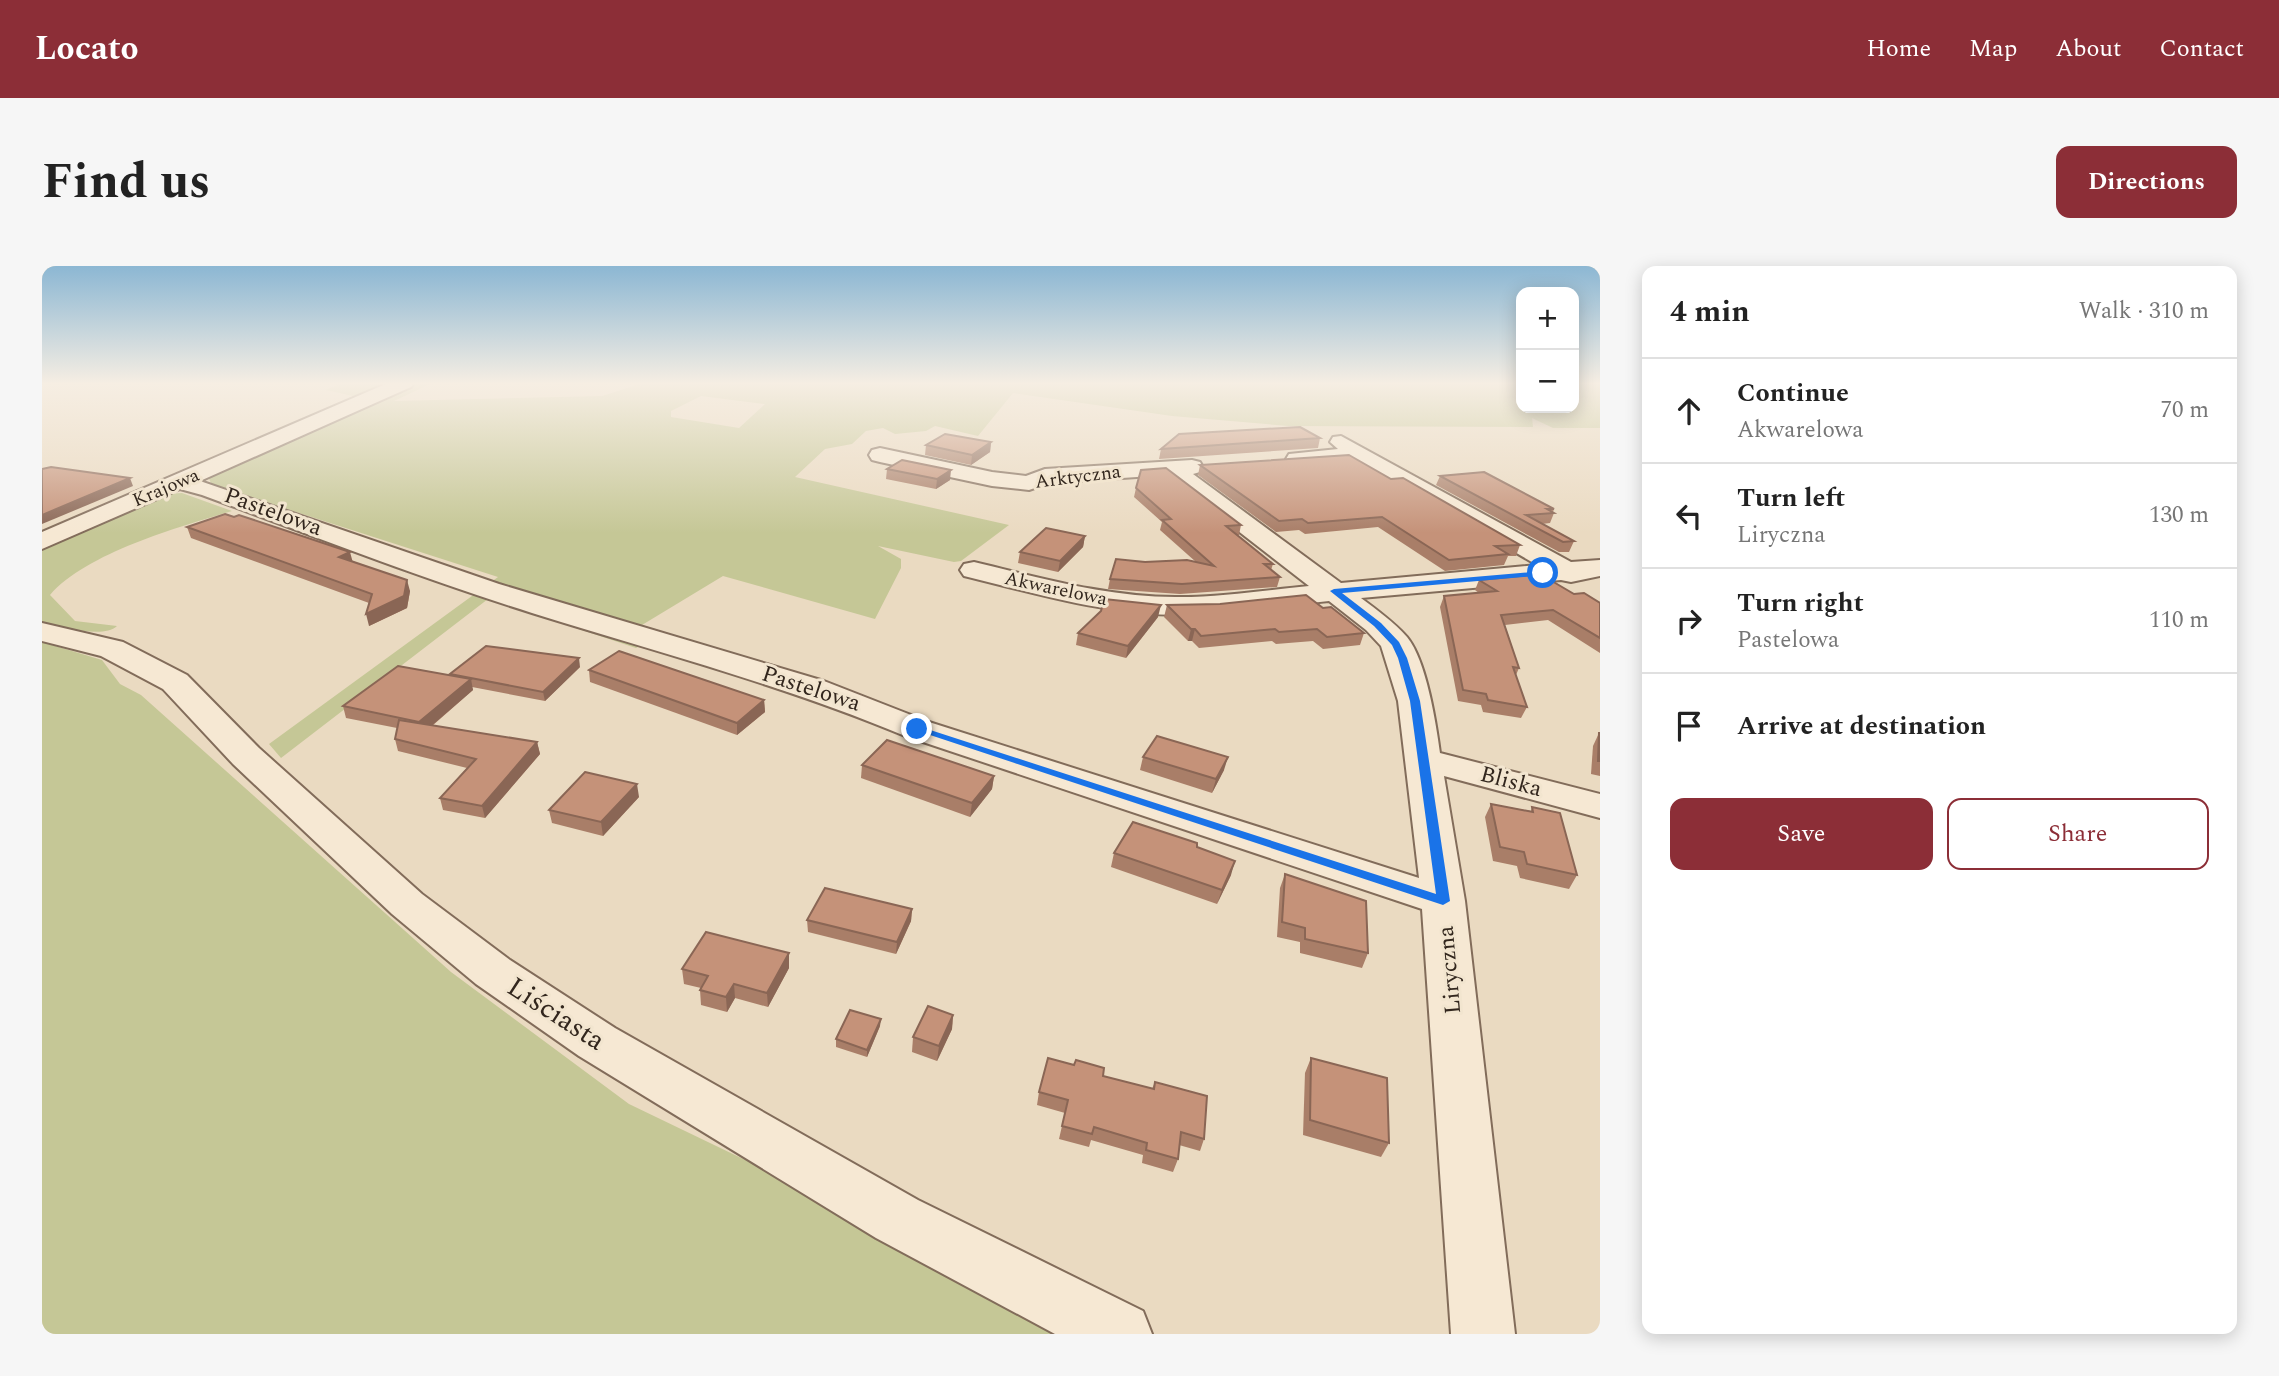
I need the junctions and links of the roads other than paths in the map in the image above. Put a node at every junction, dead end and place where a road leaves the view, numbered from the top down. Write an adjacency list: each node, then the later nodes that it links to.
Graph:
1 (291, 433): 8 (street, Krajowa)
2 (1330, 436): 3 (street)
3 (1361, 454): 5 (street); 12 (street)
4 (880, 455): 7 (street, Arktyczna)
5 (1277, 460)
6 (1211, 465): 7 (street, Arktyczna)
7 (1171, 468): 13 (street, Liryczna)
8 (178, 482): 9 (street, Krajowa); 18 (street, Pastelowa)
9 (42, 541)
10 (1600, 568): 12 (street, Akwarelowa)
11 (974, 570): 13 (street, Akwarelowa)
12 (1566, 571): 13 (street, Akwarelowa); 14 (street)
13 (1334, 591): 16 (street, Liryczna)
14 (1600, 591)
15 (42, 632): 19 (street, Liściasta)
16 (1422, 759): 17 (street, Bliska); 18 (street, Liryczna)
17 (1600, 806)
18 (1443, 901): 20 (street, Liryczna)
19 (1120, 1334)
20 (1483, 1334)

